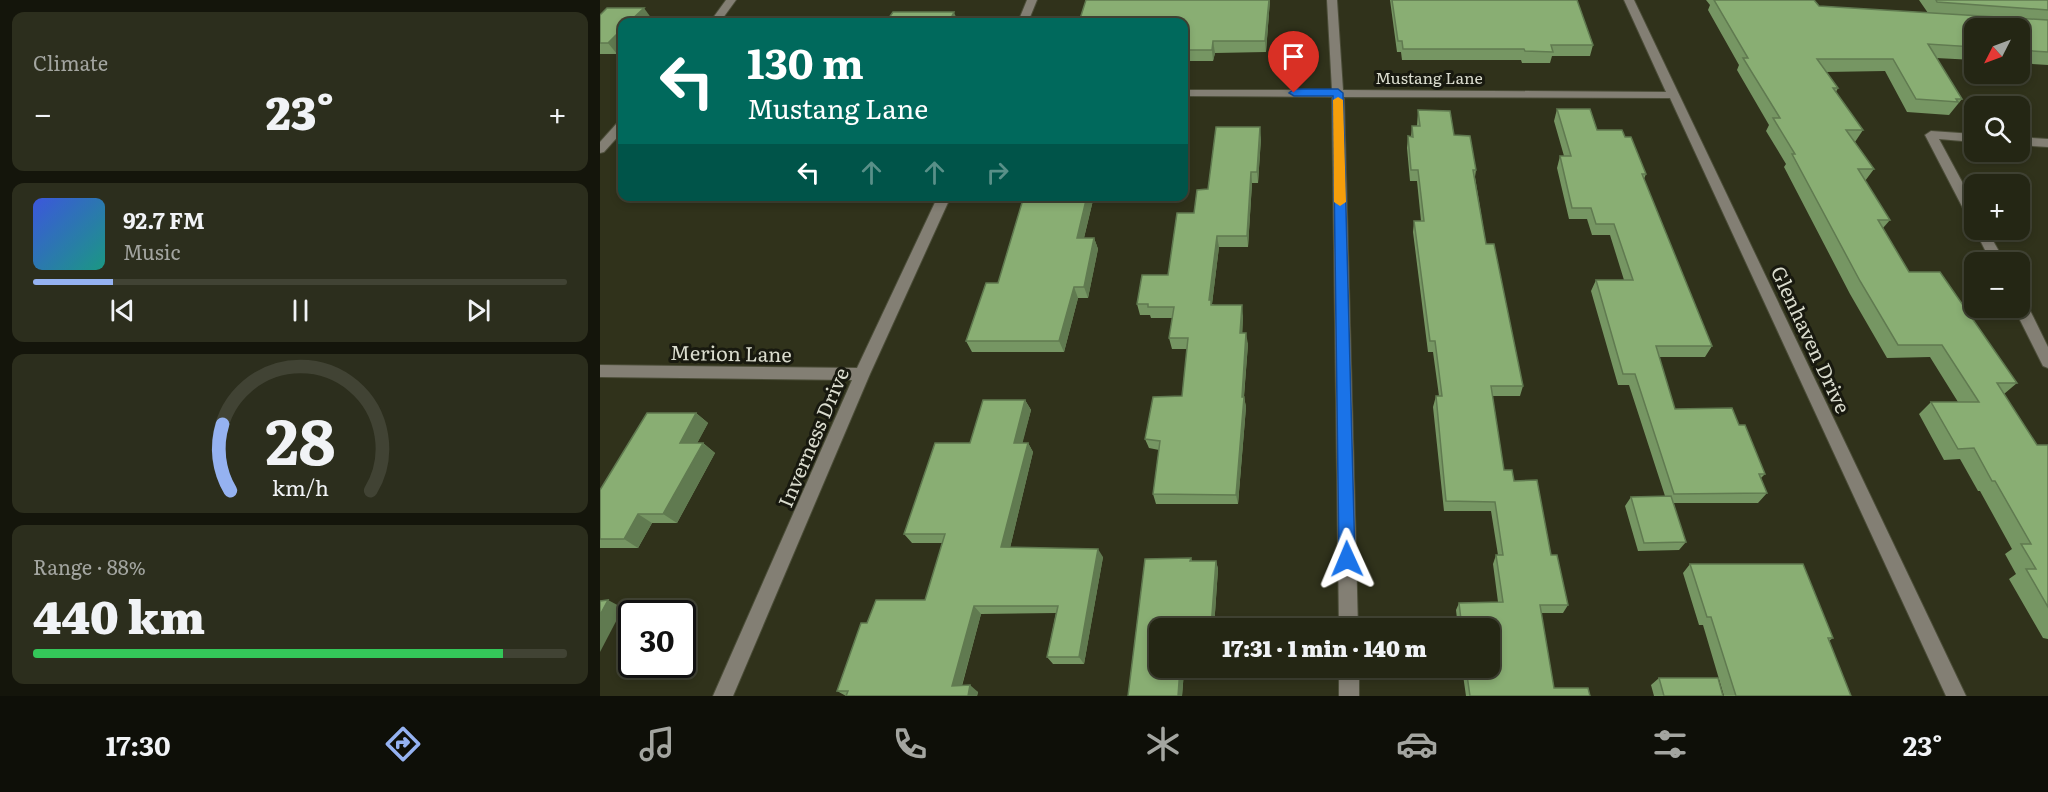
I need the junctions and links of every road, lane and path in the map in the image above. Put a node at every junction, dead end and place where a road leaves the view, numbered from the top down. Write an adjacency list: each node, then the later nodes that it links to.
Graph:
1 (731, 0): 5 (street)
2 (1032, 0): 6 (street)
3 (1332, 0): 8 (street)
4 (1629, 0): 9 (street, Glenhaven Drive)
5 (718, 18)
6 (1025, 18)
7 (1188, 93): 8 (street, Mustang Lane)
8 (1338, 93): 9 (street, Mustang Lane); 21 (street)
9 (1674, 95): 25 (street, Glenhaven Drive)
10 (618, 129): 14 (street)
11 (1964, 137): 15 (street)
12 (2030, 142): 13 (street)
13 (2048, 143)
14 (600, 149)
15 (1964, 198)
16 (943, 201): 20 (street, Inverness Drive)
17 (2027, 318): 18 (street)
18 (2048, 362)
19 (600, 371): 20 (street, Merion Lane)
20 (862, 374): 23 (street, Inverness Drive)
21 (1348, 618)
22 (1349, 678): 24 (street)
23 (723, 696)
24 (1350, 696)
25 (1956, 696)

